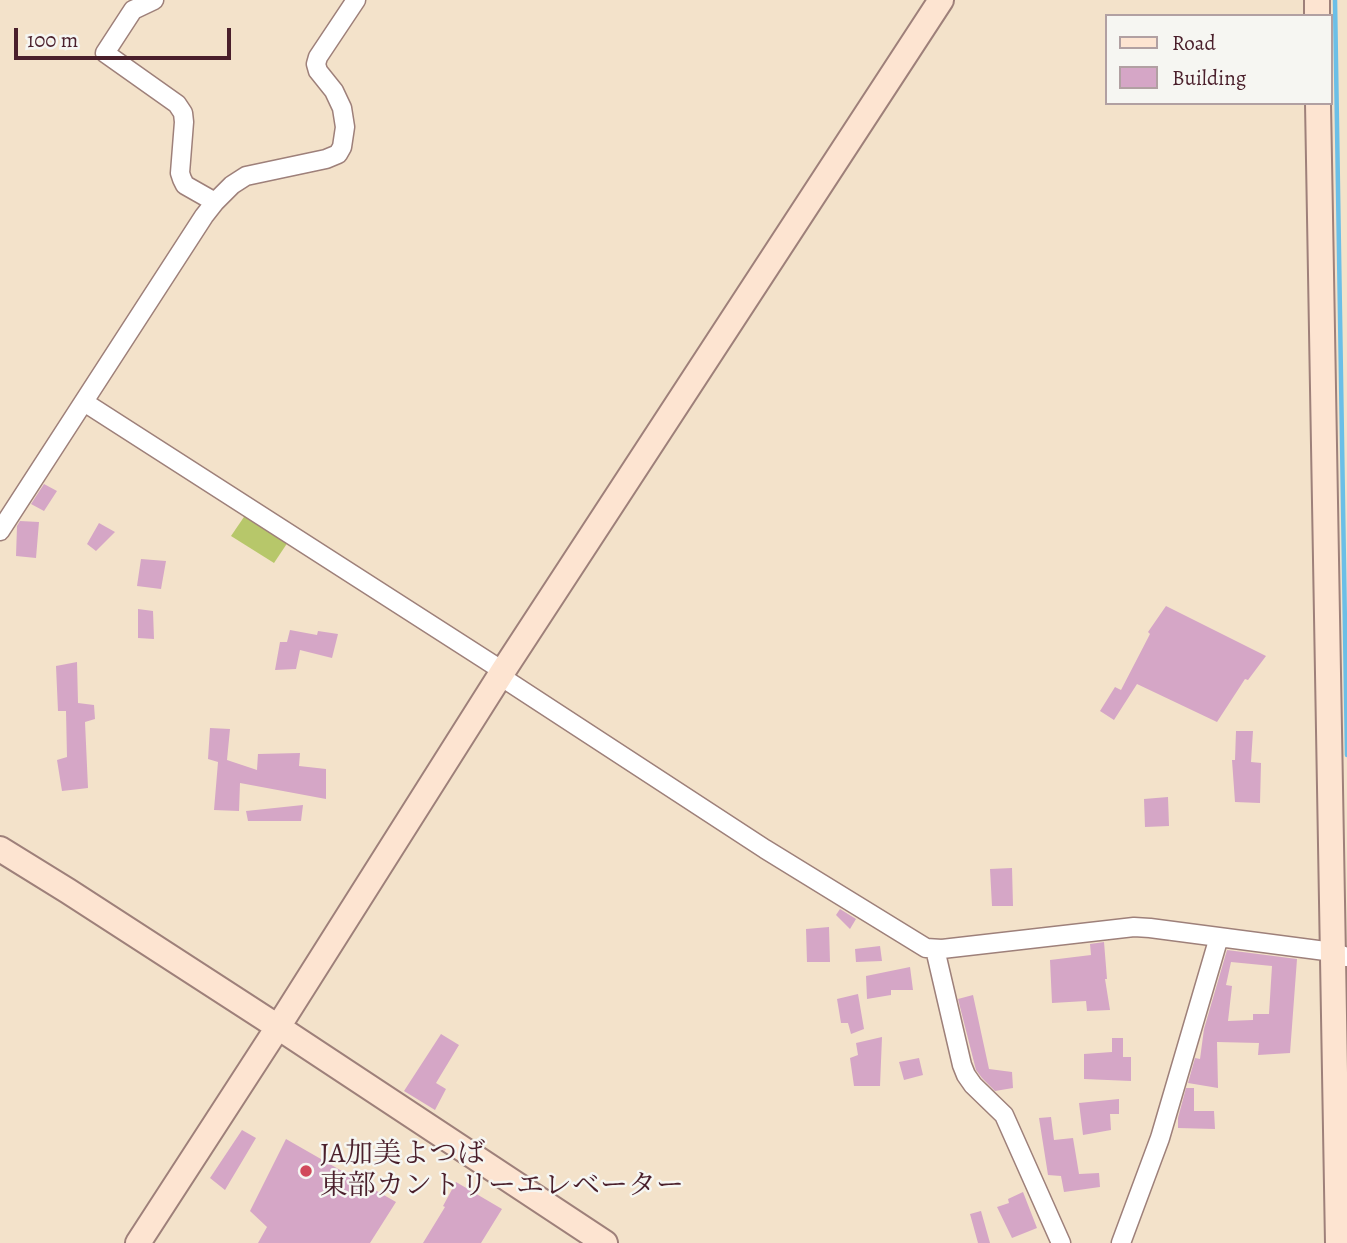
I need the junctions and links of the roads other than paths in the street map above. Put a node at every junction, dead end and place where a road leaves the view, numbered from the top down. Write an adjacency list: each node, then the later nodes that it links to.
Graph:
1 (154, 0): 5 (street)
2 (356, 0): 5 (street)
3 (941, 0): 8 (street)
4 (1318, 105): 12 (street)
5 (215, 202): 6 (street)
6 (84, 402): 7 (street); 8 (street)
7 (0, 531)
8 (508, 680): 11 (street); 13 (street)
9 (0, 849): 13 (street)
10 (1219, 937): 11 (street); 12 (street); 17 (street)
11 (935, 949): 16 (street)
12 (1340, 955): 18 (street)
13 (278, 1027): 14 (street); 15 (street)
14 (138, 1243)
15 (605, 1243)
16 (1061, 1243)
17 (1121, 1243)
18 (1338, 1243)

